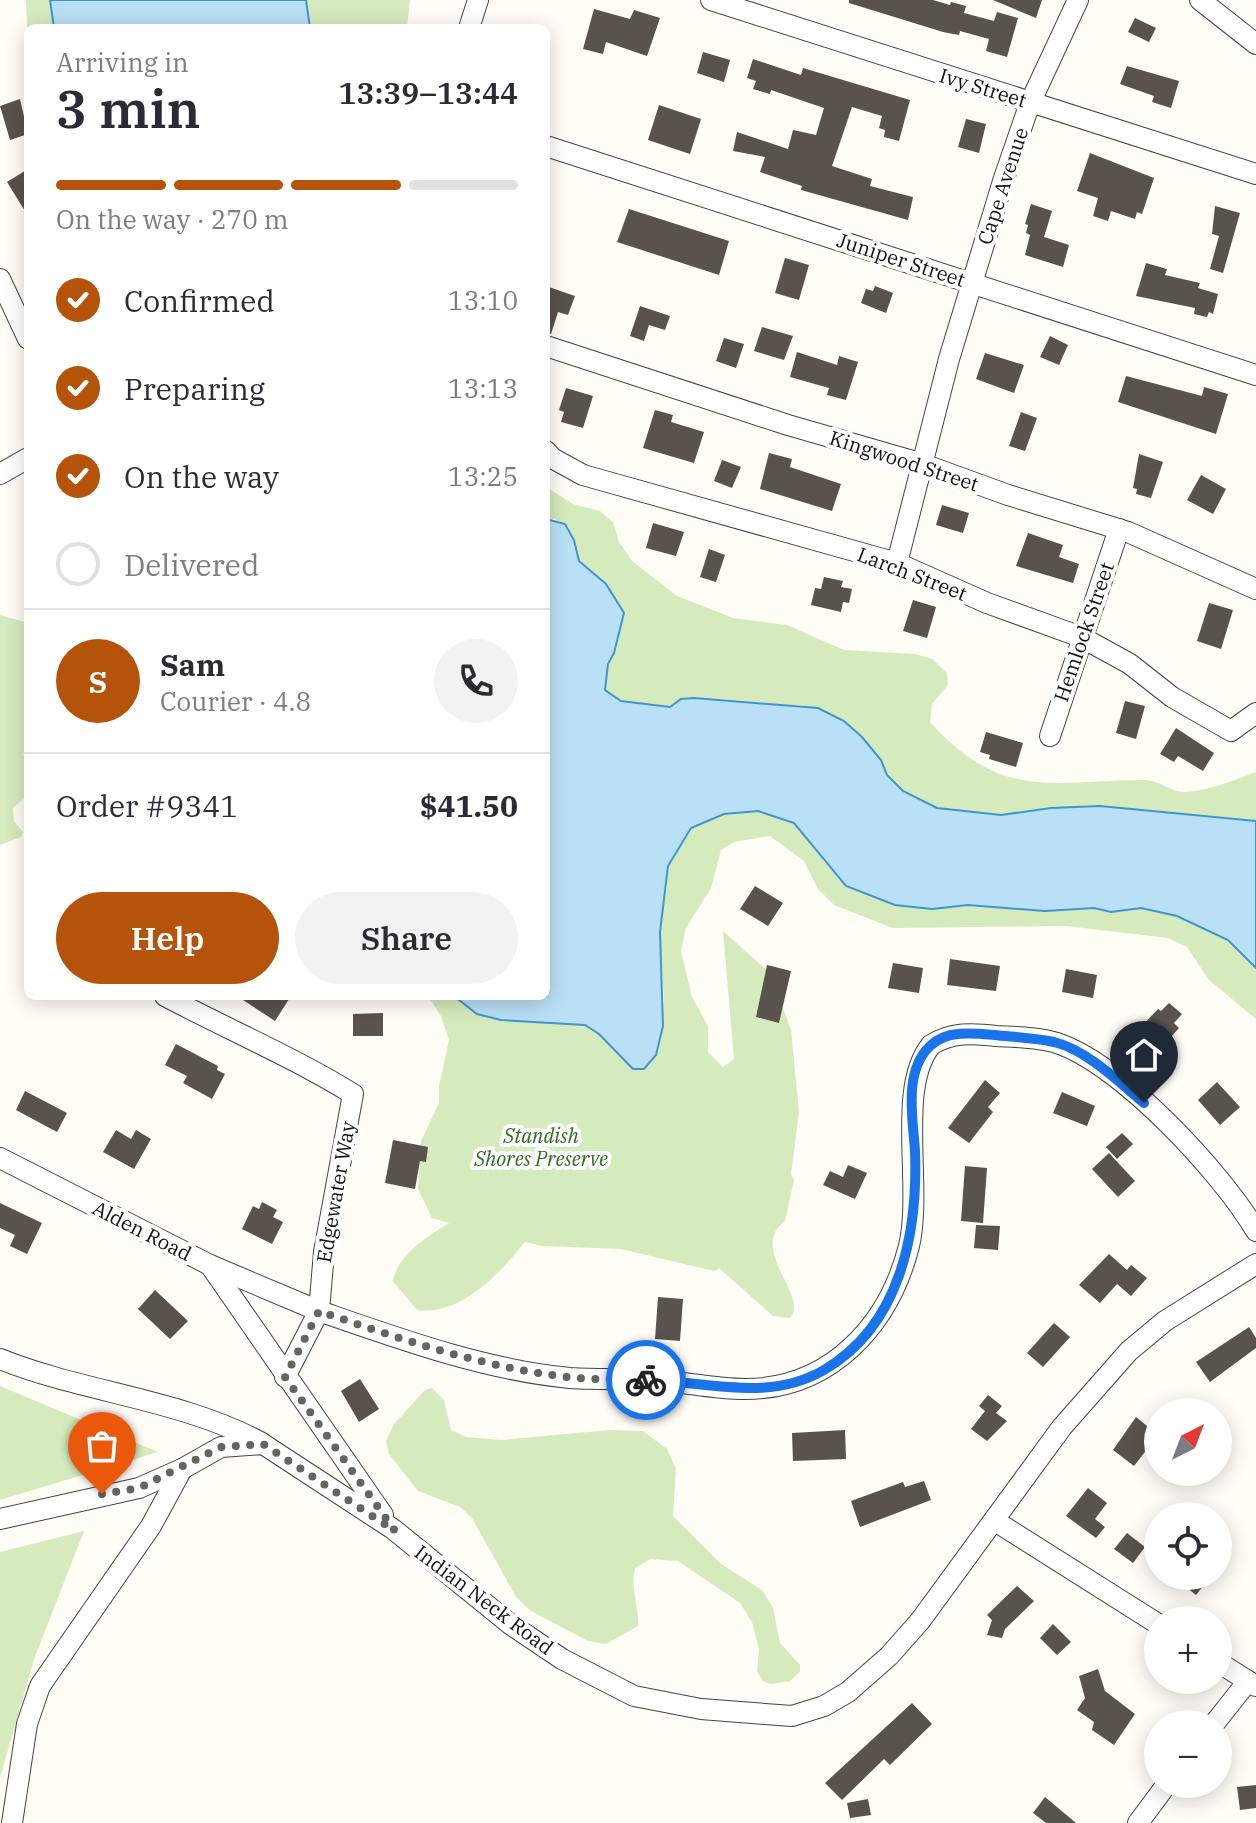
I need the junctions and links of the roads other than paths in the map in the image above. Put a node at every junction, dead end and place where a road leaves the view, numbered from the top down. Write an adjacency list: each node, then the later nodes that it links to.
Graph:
1 (478, 0): 5 (street)
2 (711, 0): 7 (street, Ivy Street)
3 (1078, 0): 7 (street, Cape Avenue)
4 (1200, 0): 6 (street)
5 (470, 24)
6 (1256, 44)
7 (1030, 103): 9 (street, Ivy Street); 11 (street, Cape Avenue)
8 (550, 147): 11 (street, Juniper Street)
9 (1256, 174)
10 (0, 279): 12 (street)
11 (973, 283): 14 (street, Juniper Street); 17 (street, Cape Avenue)
12 (24, 330)
13 (550, 347): 17 (street, Kingwood Street)
14 (1256, 375)
15 (550, 456): 20 (street, Larch Street)
16 (24, 460): 18 (street)
17 (920, 463): 19 (street, Kingwood Street); 20 (street, Cape Avenue)
18 (0, 474)
19 (1119, 529): 21 (street, Kingwood Street); 22 (street, Hemlock Street)
20 (897, 563): 22 (street, Larch Street)
21 (1256, 589)
22 (1081, 637): 23 (street, Larch Street); 24 (street, Hemlock Street)
23 (1256, 713)
24 (1050, 736)
25 (173, 1000): 30 (street, Edgewater Way)
26 (0, 1158): 29 (street, Alden Road)
27 (1256, 1231): 30 (street)
28 (1256, 1264): 36 (street, Indian Neck Road)
29 (210, 1265): 30 (street); 32 (street, Alden Road)
30 (319, 1311): 32 (street)
31 (0, 1359): 33 (street, Indian Neck Road)
32 (285, 1377): 37 (street, Alden Road)
33 (263, 1444): 34 (street); 37 (street, Indian Neck Road)
34 (182, 1469): 35 (street); 43 (street)
35 (0, 1519)
36 (995, 1521): 37 (street, Indian Neck Road); 38 (street)
37 (395, 1531)
38 (1144, 1615)
39 (1232, 1671): 40 (street)
40 (1252, 1683): 41 (street)
41 (1227, 1710)
42 (1157, 1798): 44 (street)
43 (12, 1823)
44 (1138, 1823)

